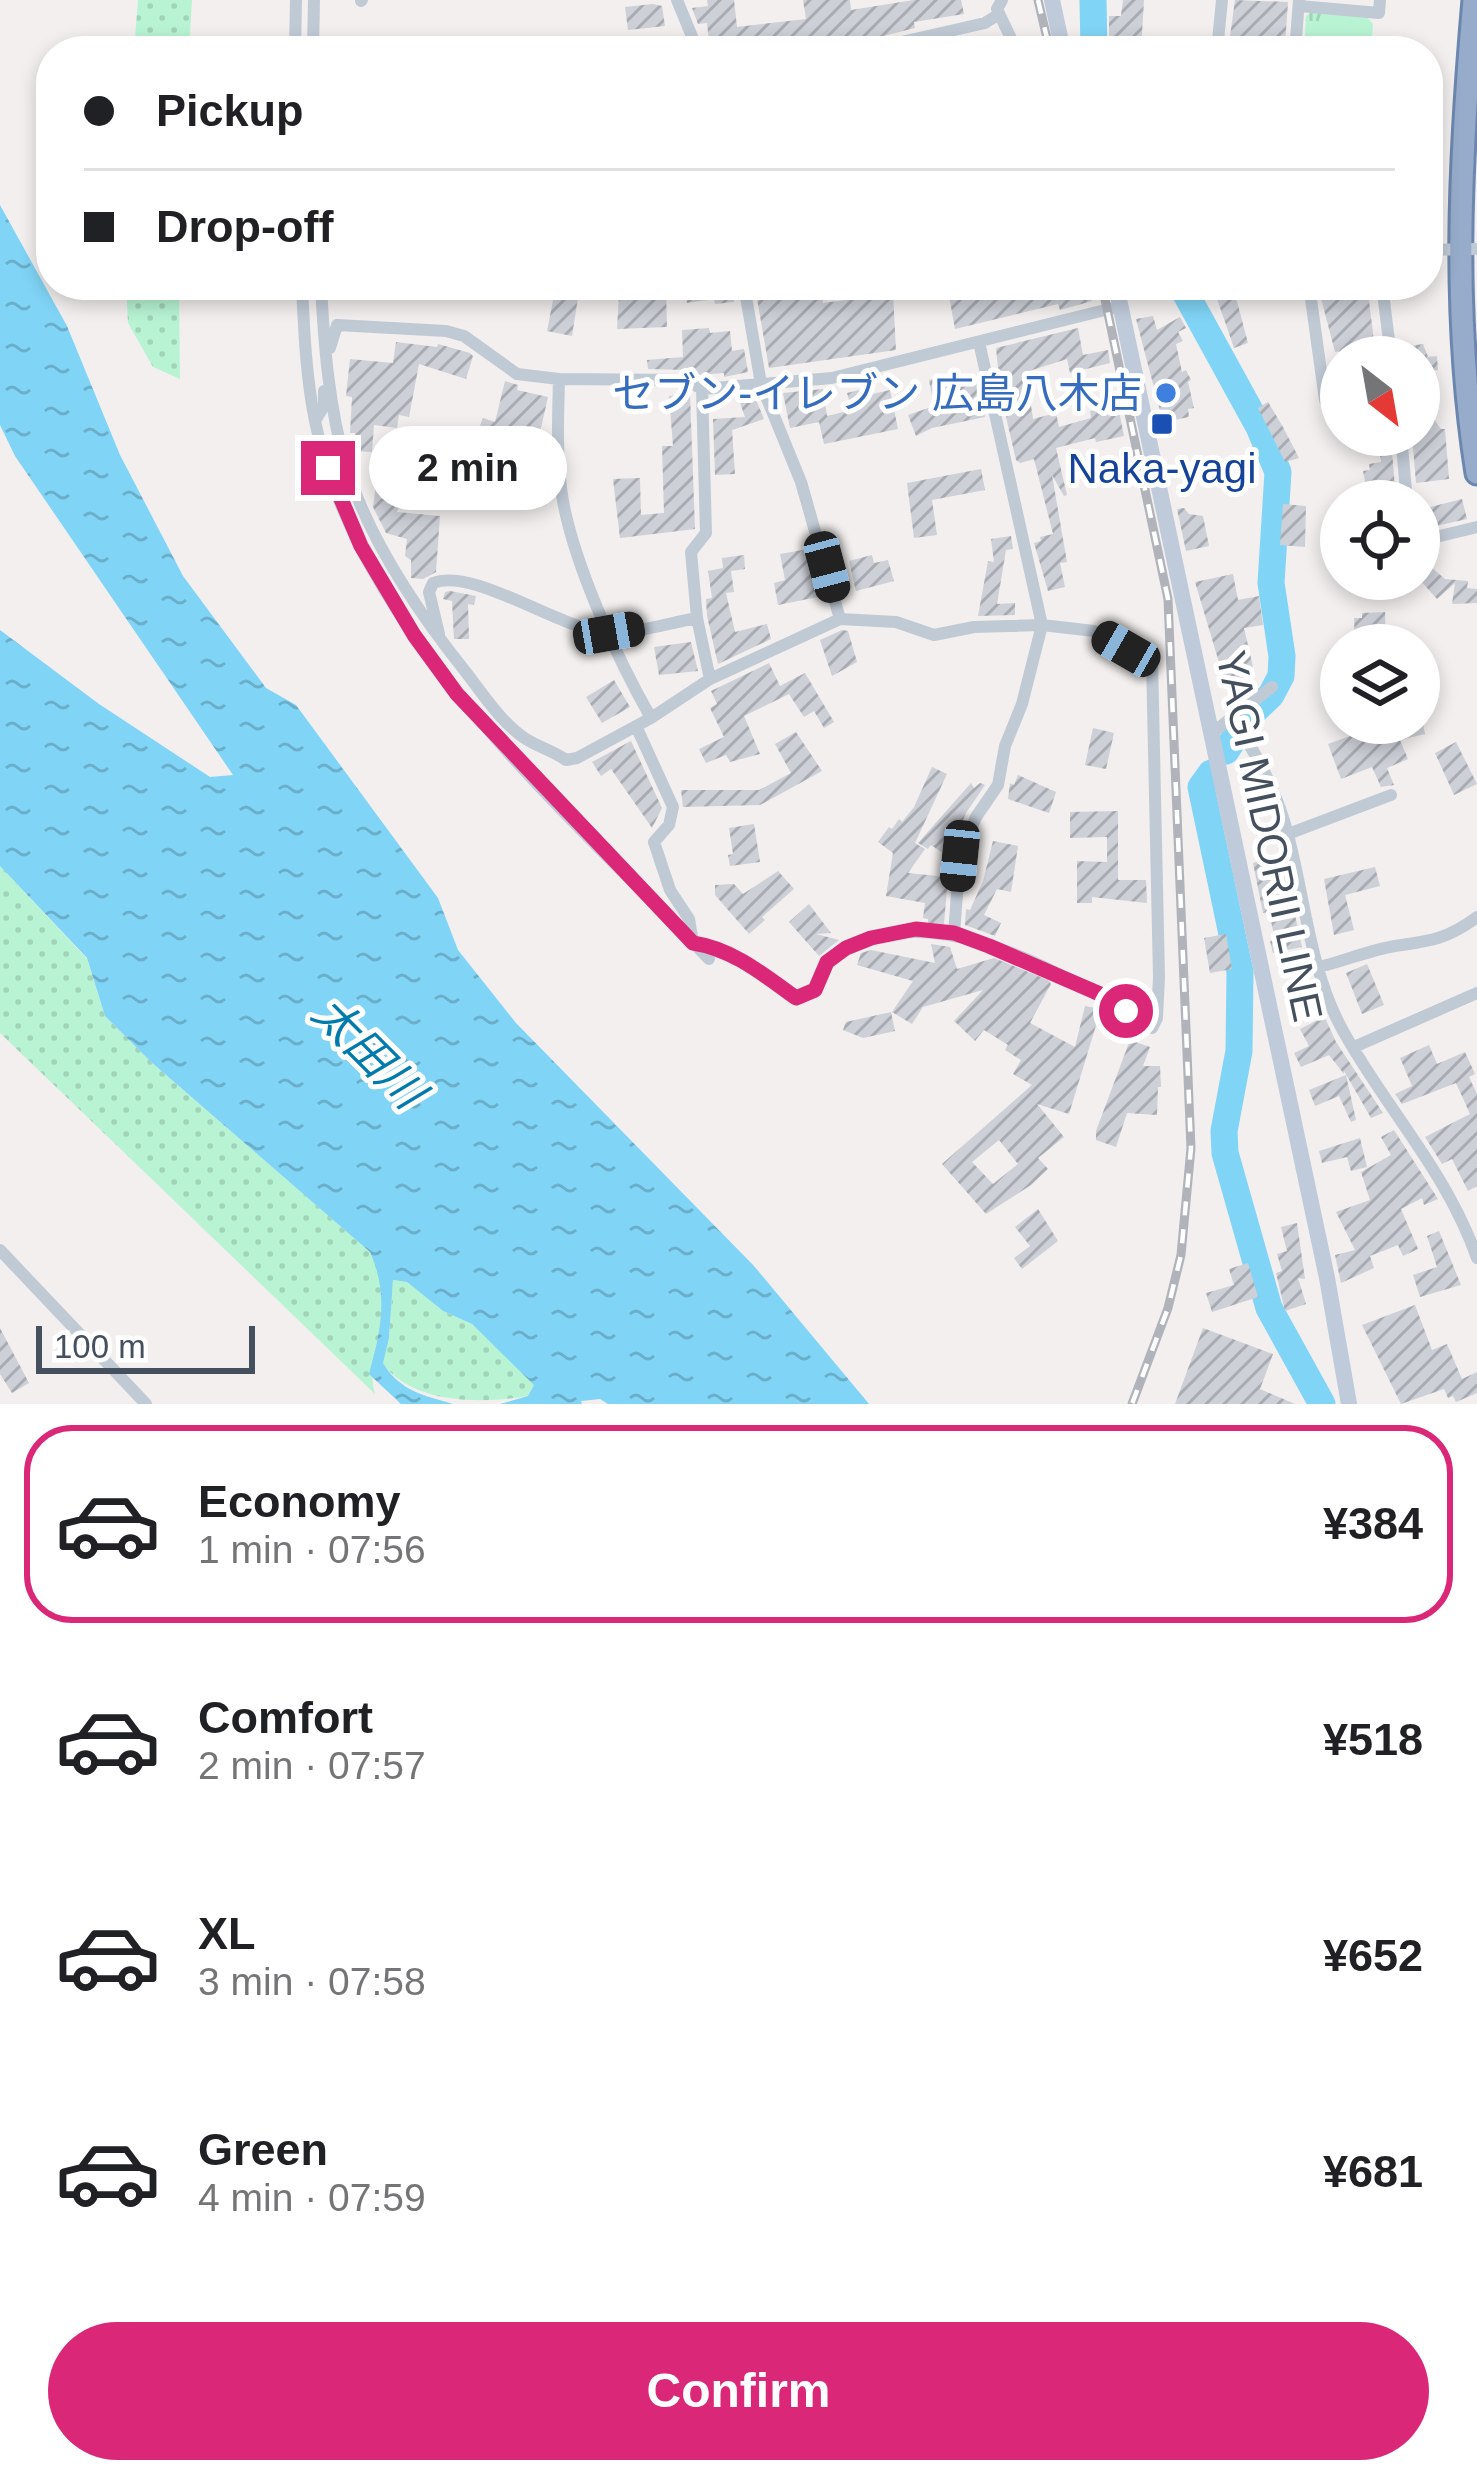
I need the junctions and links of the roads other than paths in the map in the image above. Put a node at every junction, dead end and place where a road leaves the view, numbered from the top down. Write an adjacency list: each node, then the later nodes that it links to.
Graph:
1 (296, 0): 10 (street)
2 (314, 0): 11 (street)
3 (677, 0): 12 (street)
4 (1052, 0): 15 (main road)
5 (1222, 0): 16 (street)
6 (1380, 0): 8 (street)
7 (1474, 0): 18 (highway)
8 (1299, 3): 17 (street)
9 (1001, 7): 13 (street); 14 (street)
10 (295, 36)
11 (314, 36)
12 (692, 36)
13 (928, 36)
14 (1012, 36)
15 (1060, 36)
16 (1218, 36)
17 (1296, 36)
18 (1467, 249): 34 (highway)
19 (303, 300): 33 (street)
20 (322, 300): 28 (street)
21 (747, 300): 31 (street)
22 (1120, 300): 25 (main road, YAGI MIDORII LINE)
23 (1311, 300): 29 (street)
24 (1384, 300): 26 (street)
25 (1121, 306): 27 (street); 47 (main road, YAGI MIDORII LINE)
26 (1388, 336)
27 (980, 342): 31 (street); 39 (street)
28 (326, 358): 30 (street); 33 (street); 41 (street)
29 (1320, 369)
30 (559, 379): 32 (street); 40 (street)
31 (761, 384): 32 (street); 38 (street)
32 (702, 388): 37 (street)
33 (315, 421): 52 (street)
34 (1477, 472)
35 (1477, 527): 36 (street)
36 (1440, 536)
37 (698, 618): 40 (street); 42 (street)
38 (840, 619): 39 (street); 42 (street)
39 (1042, 625): 51 (street); 51 (street)
40 (609, 633): 41 (street); 44 (street)
41 (439, 638): 46 (street)
42 (710, 679): 44 (street)
43 (1272, 688): 45 (street)
44 (651, 718): 46 (street)
45 (1237, 725): 47 (street); 49 (street)
46 (636, 726): 52 (street)
47 (1212, 733): 60 (main road, YAGI MIDORII LINE)
48 (1391, 795): 49 (street)
49 (1288, 834): 54 (street)
50 (1477, 917): 54 (street)
51 (954, 933): 52 (street)
52 (693, 943): 53 (street)
53 (709, 959)
54 (1319, 968): 56 (street)
55 (1477, 993): 56 (street)
56 (1354, 1047): 58 (street)
57 (0, 1250): 59 (street)
58 (1477, 1258)
59 (146, 1404)
60 (1349, 1404)

